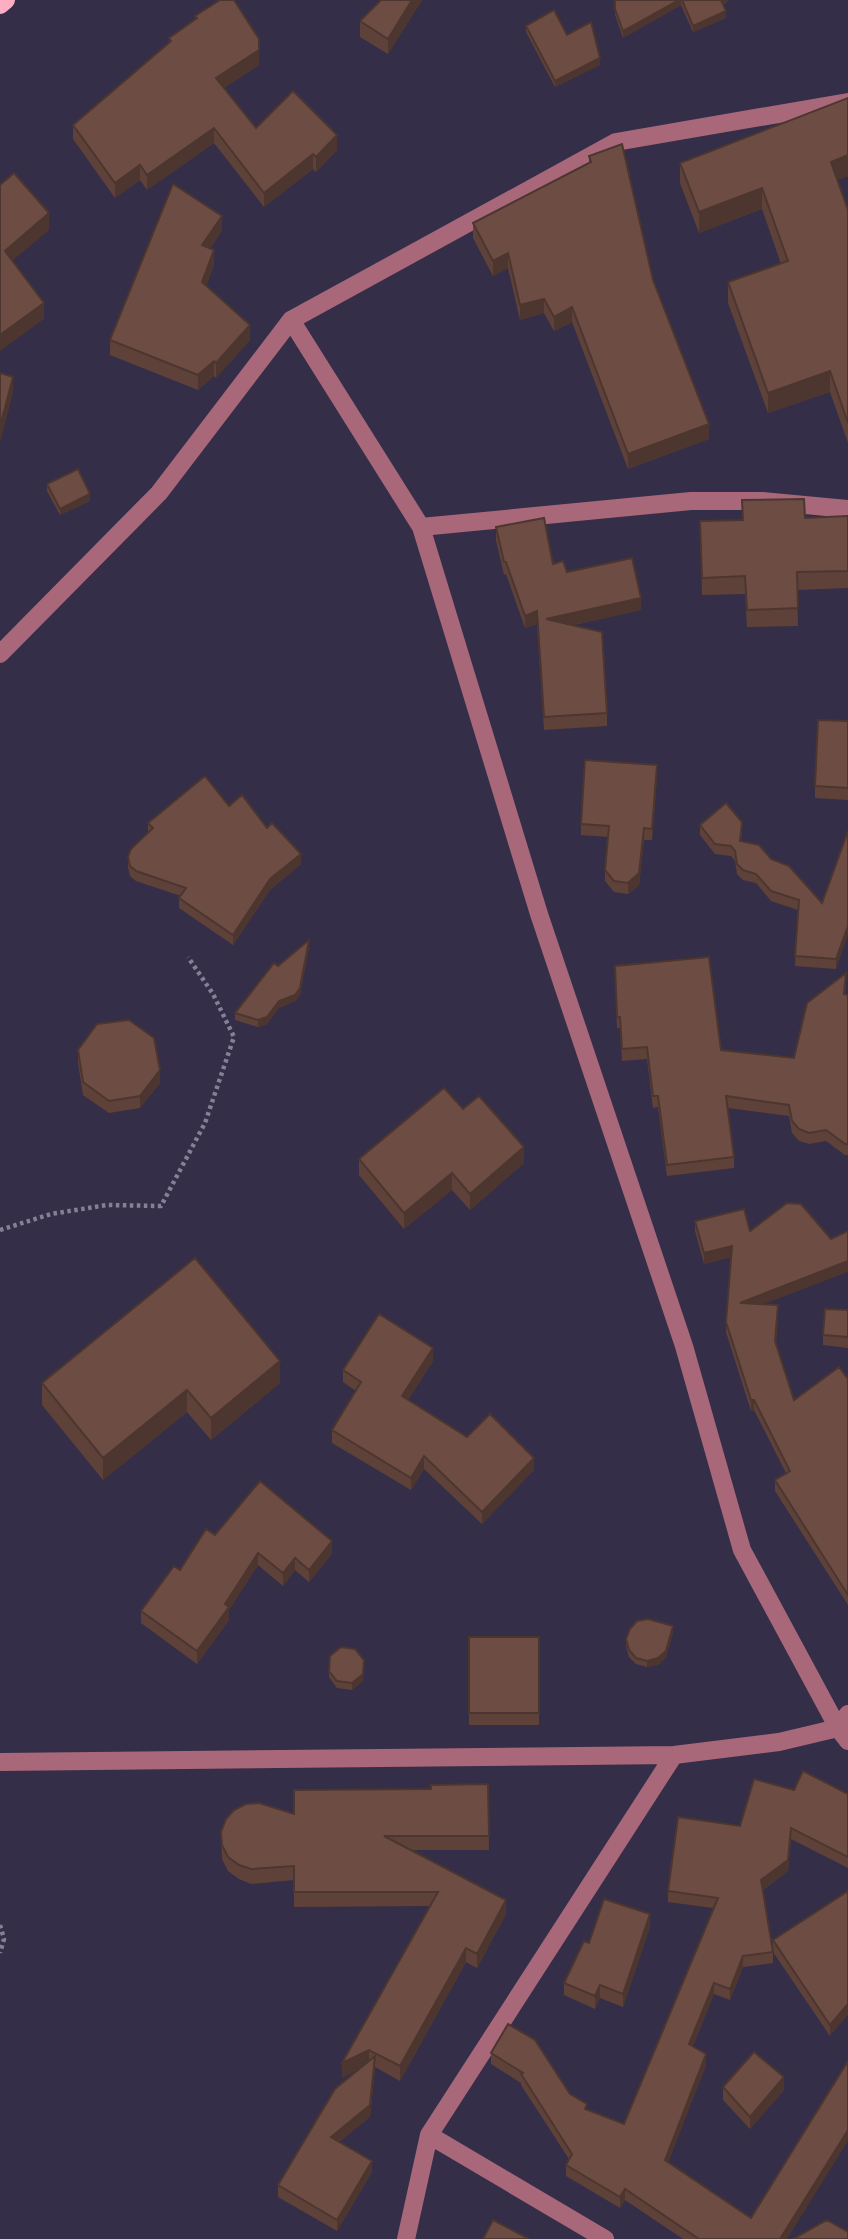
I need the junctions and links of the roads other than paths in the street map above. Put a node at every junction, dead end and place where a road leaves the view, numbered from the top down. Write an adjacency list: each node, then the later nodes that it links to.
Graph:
1 (6, 0): 2 (main road)
2 (0, 5)
3 (848, 102): 4 (street)
4 (291, 320): 6 (street); 7 (street)
5 (848, 509): 6 (street)
6 (421, 527): 8 (street)
7 (0, 654)
8 (845, 1728): 9 (street)
9 (674, 1755): 10 (street); 11 (street)
10 (0, 1762)
11 (429, 2135): 12 (street); 13 (street)
12 (406, 2239)
13 (605, 2239)

